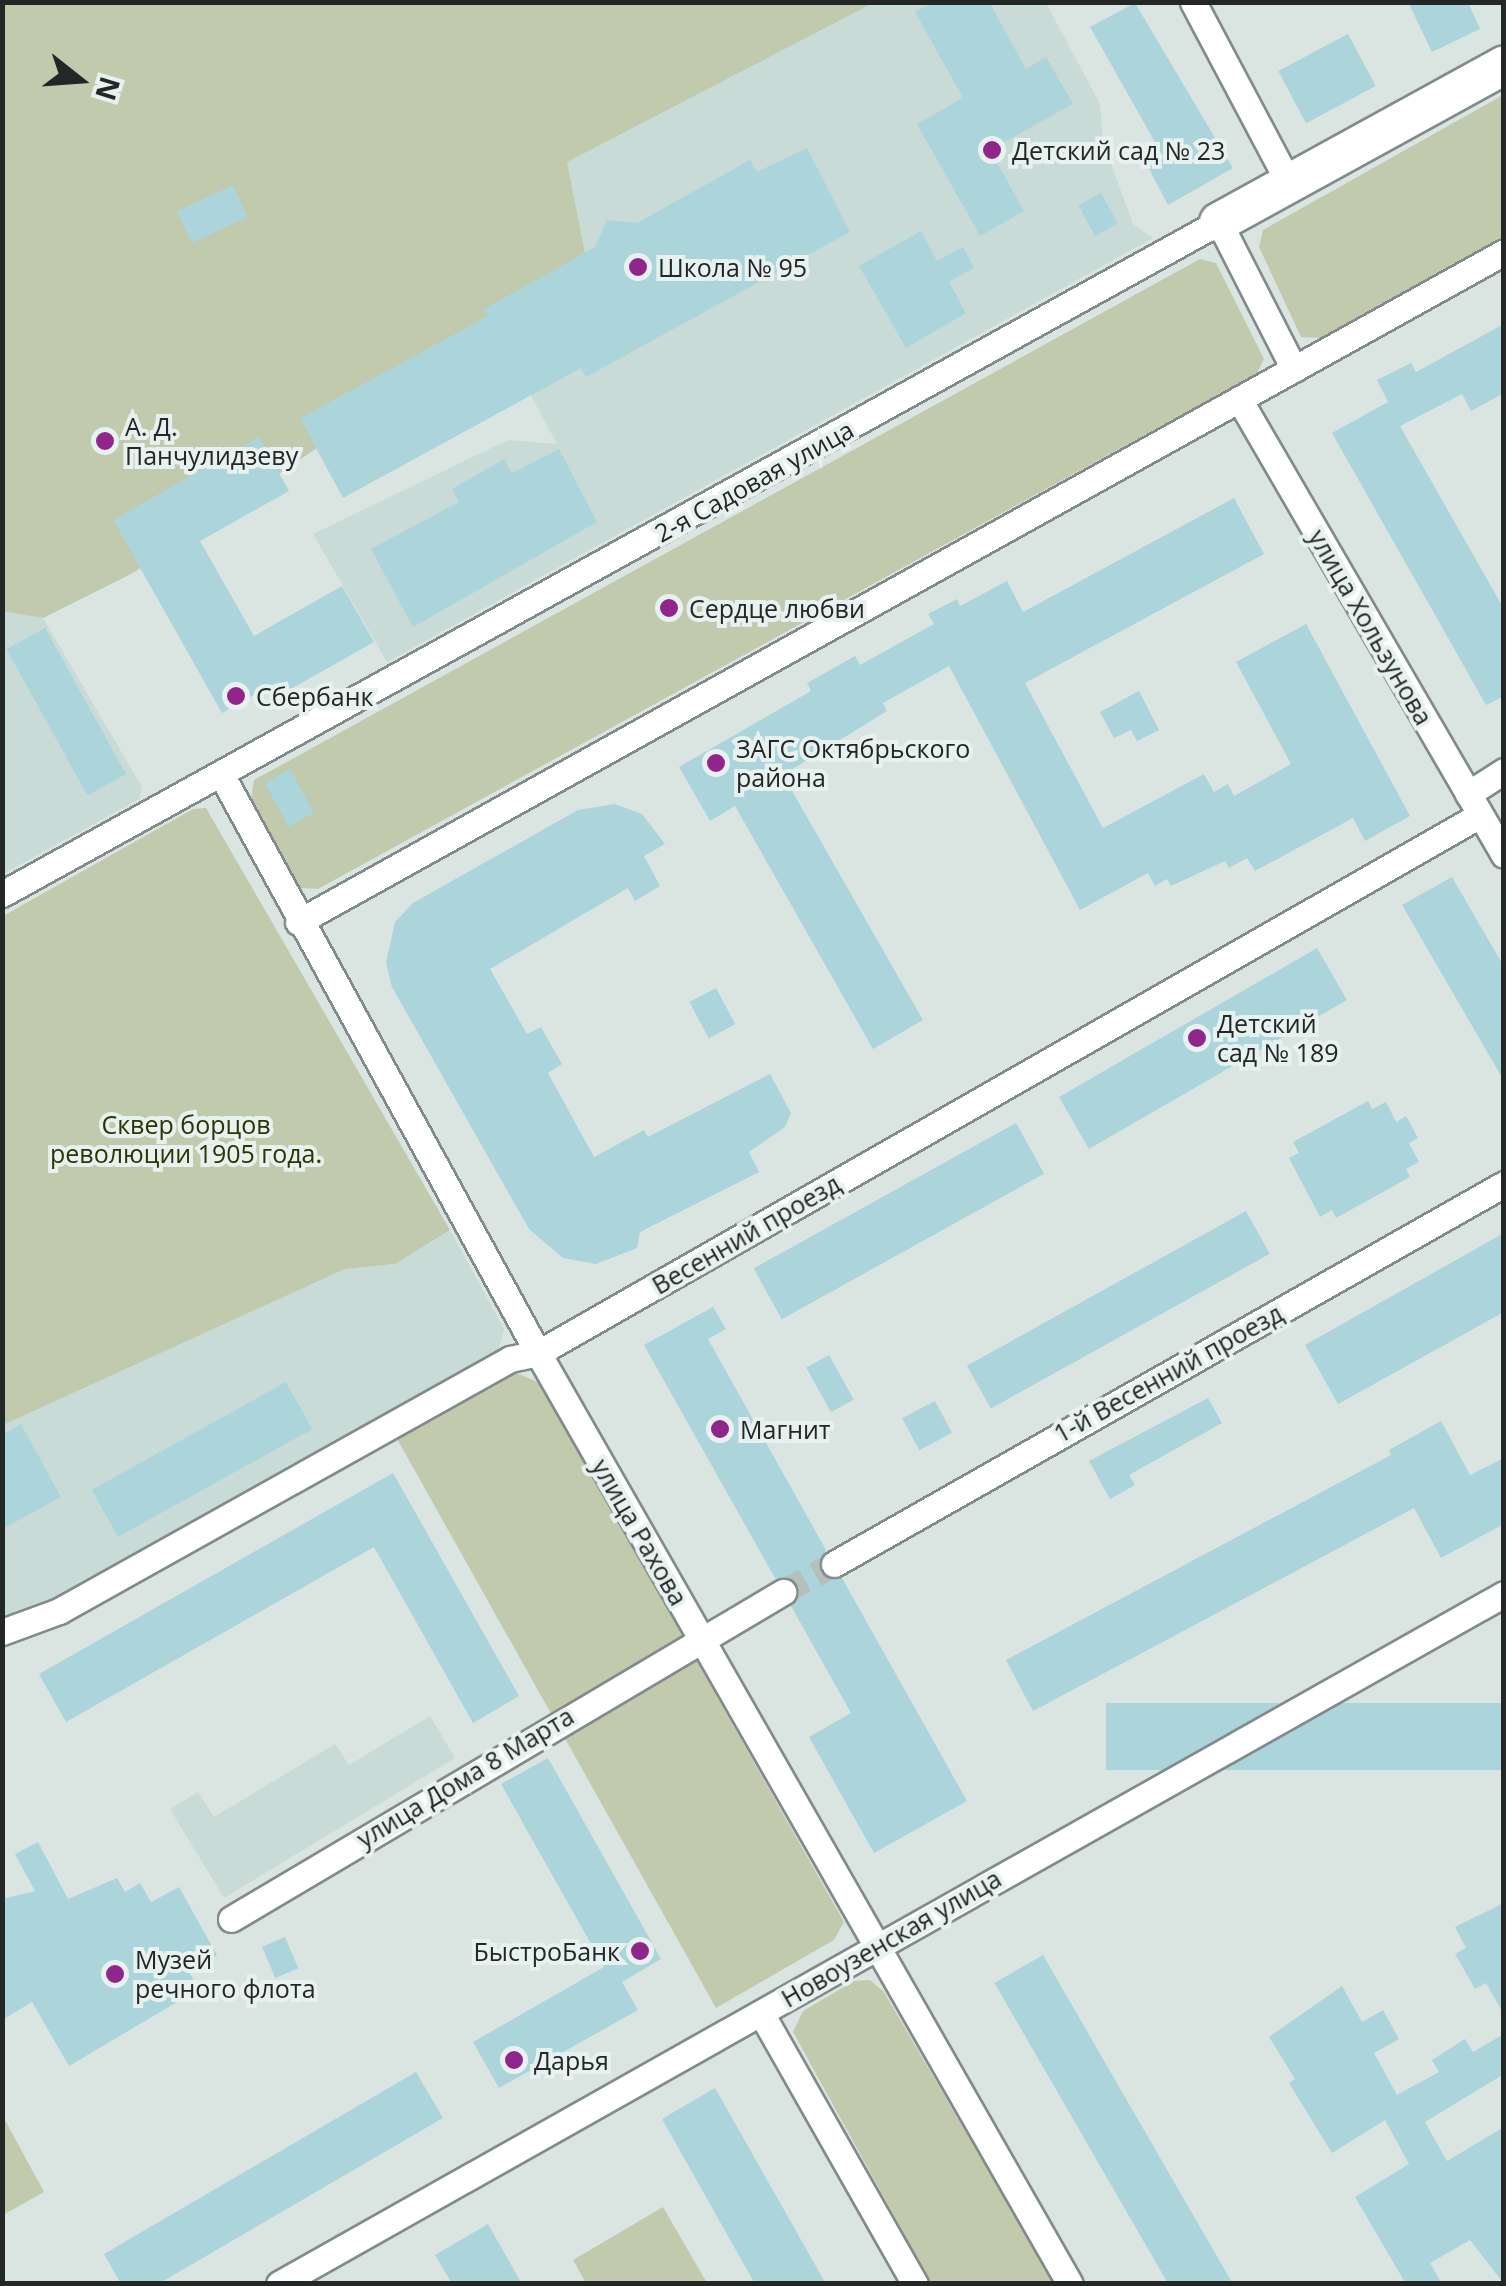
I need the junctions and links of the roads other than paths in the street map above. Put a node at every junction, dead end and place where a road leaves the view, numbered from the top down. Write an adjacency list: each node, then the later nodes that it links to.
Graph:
1 (1193, 2): 3 (street)
2 (1504, 66): 3 (street, 2-я Садовая улица)
3 (1290, 183): 4 (street, 2-я Садовая улица)
4 (1219, 222): 6 (street); 9 (street, 2-я Садовая улица)
5 (1504, 252): 6 (street)
6 (1294, 369): 7 (street)
7 (1239, 399): 10 (street, улица Хользунова); 13 (street)
8 (1504, 771): 10 (street, Весенний проезд)
9 (221, 774): 12 (street, 2-я Садовая улица); 13 (street, улица Рахова)
10 (1474, 804): 11 (street, улица Хользунова); 15 (street, Весенний проезд)
11 (1504, 855)
12 (2, 894)
13 (298, 922): 15 (street, улица Рахова)
14 (1504, 1184): 16 (street, 1-й Весенний проезд)
15 (538, 1353): 19 (street, Весенний проезд); 20 (street, улица Рахова)
16 (834, 1564)
17 (783, 1592): 20 (street)
18 (1504, 1594): 22 (street, Новоузенская улица)
19 (2, 1632)
20 (702, 1641): 21 (street, улица Дома 8 Марта); 22 (street, улица Рахова)
21 (231, 1919)
22 (875, 1944): 23 (street, Новоузенская улица); 26 (street, улица Рахова)
23 (761, 2013): 24 (street, Новоузенская улица); 25 (street)
24 (279, 2284)
25 (914, 2284)
26 (1070, 2284)

